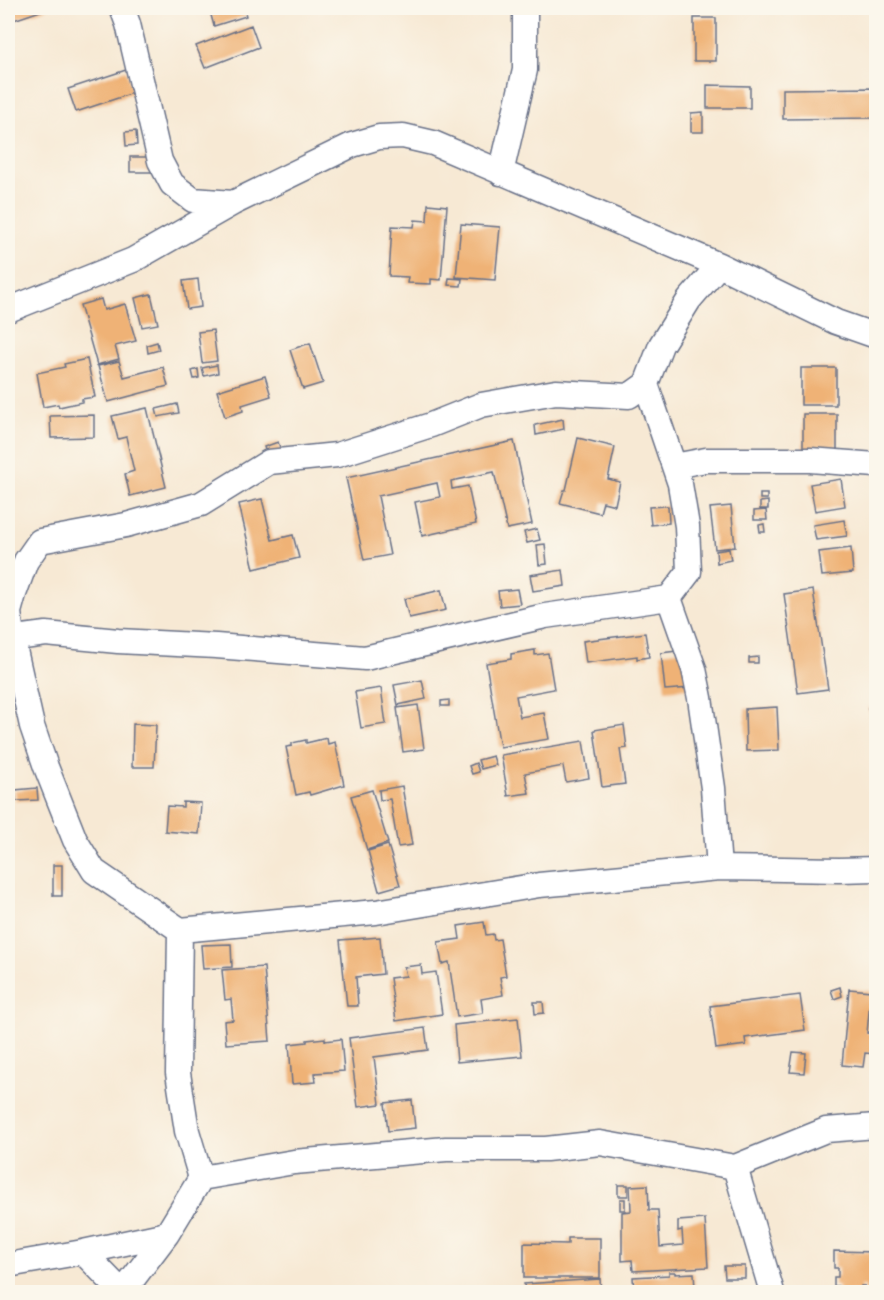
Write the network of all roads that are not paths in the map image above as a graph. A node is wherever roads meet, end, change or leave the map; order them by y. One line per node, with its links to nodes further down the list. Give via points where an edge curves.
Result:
1 (122, 8): 4 (street, via 160,161 172,184 193,200)
2 (525, 8): 3 (street, via 525,70)
3 (501, 173): 4 (street, via 433,143 403,136 380,137 352,145); 5 (street)
4 (233, 203): 6 (street, via 133,260)
5 (718, 265): 7 (street, via 836,322); 8 (street, via 661,345)
6 (8, 310)
7 (876, 336)
8 (646, 384): 10 (street); 11 (street, via 629,396 556,392 481,405 337,454 270,462 201,504 126,525 40,542)
9 (876, 465): 10 (street, via 810,460 706,460)
10 (674, 466): 12 (street, via 687,526 690,573)
11 (10, 586): 13 (street)
12 (669, 598): 13 (street, via 545,616 365,658 45,634); 14 (street, via 700,698)
13 (10, 638): 16 (street, via 32,726 75,840 94,871)
14 (719, 868): 15 (street); 16 (street, via 539,885 376,912)
15 (876, 869)
16 (180, 930): 19 (street, via 178,1073)
17 (876, 1126): 18 (street, via 826,1130)
18 (735, 1167): 19 (street, via 600,1143 546,1149 446,1149 306,1161); 24 (street)
19 (201, 1178): 20 (street)
20 (166, 1234): 21 (street); 23 (street)
21 (83, 1252): 22 (street); 23 (street)
22 (8, 1265)
23 (122, 1293)
24 (772, 1293)

